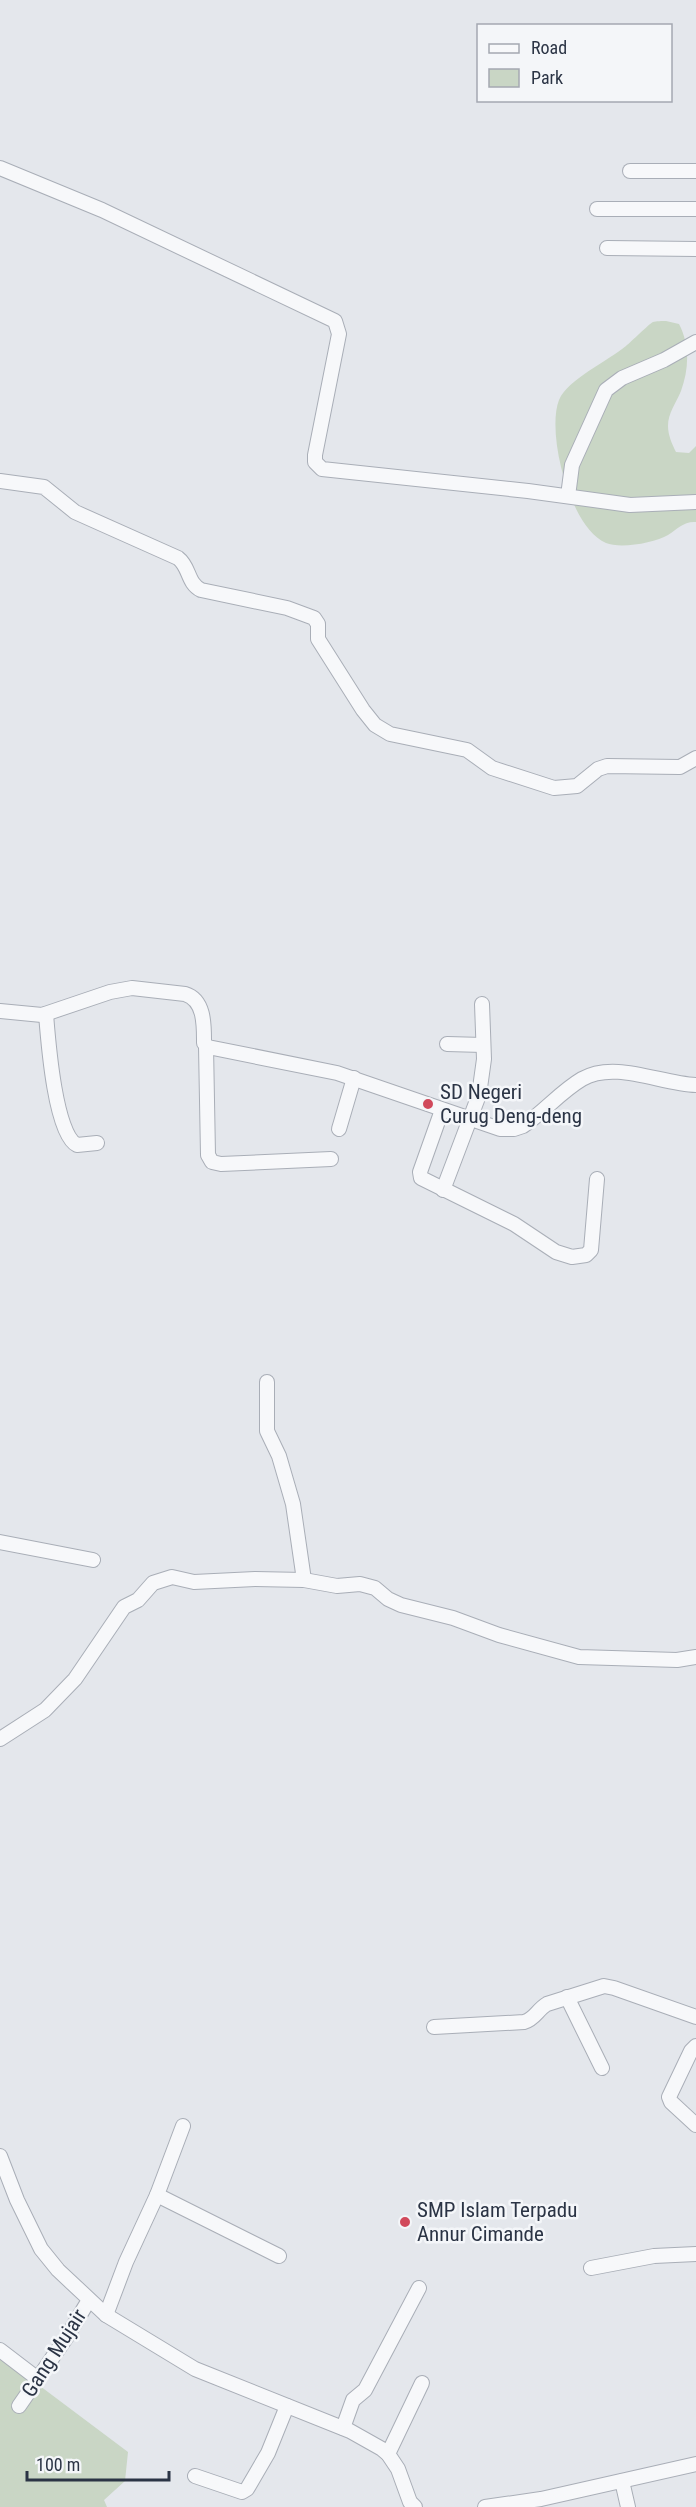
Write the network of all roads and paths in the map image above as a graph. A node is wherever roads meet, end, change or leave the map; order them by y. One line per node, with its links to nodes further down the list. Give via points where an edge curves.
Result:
1 (0, 168): 10 (street, via 102,210 335,321 339,334 314,459 322,469)
2 (630, 171): 3 (street)
3 (696, 171)
4 (597, 209): 5 (street)
5 (696, 209)
6 (607, 248): 7 (street)
7 (696, 249)
8 (696, 342): 10 (street, via 622,378 606,390 572,465)
9 (0, 481): 12 (street, via 44,487 75,512 178,558 192,584 201,590 287,608 314,618 318,639 363,710 375,725 390,734 467,750 492,768 559,788 577,786 607,766 680,767)
10 (568, 496): 11 (street, via 642,506)
11 (696, 502)
12 (696, 758)
13 (482, 1004): 17 (street)
14 (0, 1011): 15 (street)
15 (46, 1014): 18 (street, via 132,988 185,994 200,1007); 24 (street, via 53,1081 66,1136 77,1145)
16 (447, 1044): 17 (street)
17 (483, 1045): 22 (street, via 479,1095)
18 (206, 1046): 19 (street); 25 (street, via 208,1155 212,1162)
19 (354, 1078): 21 (street); 23 (street)
20 (696, 1085): 22 (street, via 632,1075 595,1074 576,1083 518,1128 500,1130)
21 (442, 1110): 22 (street); 27 (street, via 420,1173 421,1178)
22 (468, 1120): 27 (street)
23 (339, 1129)
24 (97, 1143)
25 (331, 1159)
26 (597, 1179): 27 (street, via 591,1250 572,1257)
27 (443, 1190)
28 (267, 1382): 31 (street, via 267,1431 293,1504)
29 (0, 1542): 30 (street)
30 (93, 1560)
31 (304, 1580): 32 (street, via 375,1588 401,1605 579,1657); 33 (street, via 194,1582 172,1576 153,1583 138,1600 123,1608 75,1679 49,1706)
32 (696, 1657)
33 (0, 1739)
34 (567, 1997): 35 (street, via 594,1988 614,1988); 36 (street, via 542,2007 534,2018 524,2022); 38 (street)
35 (696, 2017)
36 (434, 2027)
37 (696, 2046): 39 (street, via 669,2097)
38 (602, 2068)
39 (696, 2125)
40 (183, 2126): 42 (street)
41 (0, 2156): 47 (street, via 41,2248)
42 (157, 2195): 44 (street); 48 (street)
43 (696, 2254): 45 (street, via 654,2256)
44 (279, 2256)
45 (591, 2268)
46 (419, 2288): 54 (street, via 365,2390 353,2400)
47 (89, 2300): 48 (street); 50 (street, Gang Mujair)
48 (106, 2314): 53 (street, via 195,2369)
49 (0, 2350): 50 (street)
50 (38, 2379): 52 (street, Gang Mujair)
51 (422, 2382): 55 (street)
52 (19, 2406)
53 (287, 2406): 54 (street); 57 (street, via 268,2453 247,2489 242,2492)
54 (343, 2428): 55 (street)
55 (388, 2454): 60 (street)
56 (696, 2464): 58 (street)
57 (195, 2476)
58 (622, 2481): 59 (street); 62 (street)
59 (541, 2503): 61 (street)
60 (415, 2507)
61 (485, 2507)
62 (628, 2507)

